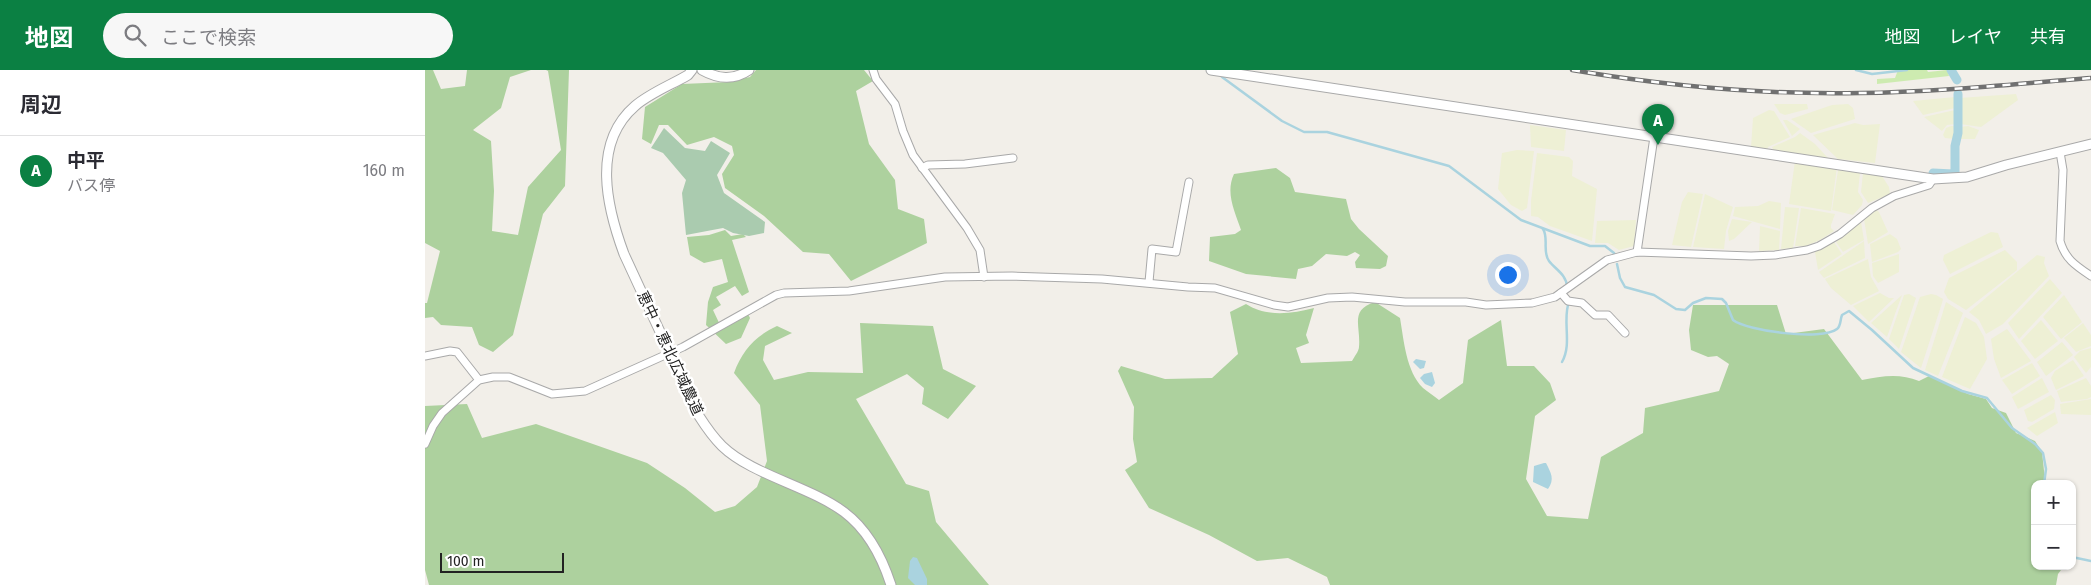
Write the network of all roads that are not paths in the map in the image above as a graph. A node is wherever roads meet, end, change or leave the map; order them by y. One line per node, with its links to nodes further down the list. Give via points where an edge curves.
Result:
1 (692, 70): 19 (street, 恵中・恵北広域農道, via 628,113 615,135 607,163 607,195 614,228)
2 (702, 70): 3 (street, via 719,78 737,77)
3 (749, 70)
4 (873, 70): 10 (street, via 895,104 913,155)
5 (1211, 70): 6 (street)
6 (1654, 137): 11 (street); 13 (street)
7 (2091, 144): 8 (street)
8 (2060, 152): 11 (street, via 1967,177); 14 (street, via 2063,170 2060,241 2063,252 2073,265)
9 (1013, 158): 10 (street)
10 (922, 168): 15 (street, via 980,250)
11 (1933, 179): 13 (street, via 1929,185 1895,196 1872,208 1839,234 1807,250 1751,256)
12 (1189, 182): 16 (street, via 1176,252 1152,249)
13 (1637, 252): 17 (street, via 1607,260)
14 (2091, 276)
15 (985, 277): 16 (street); 19 (street, via 945,277 849,291 784,293)
16 (1149, 282): 17 (street, via 1215,288 1287,307 1328,298 1352,297 1507,305 1547,300)
17 (1561, 293): 18 (street, via 1568,301 1582,303 1595,315 1608,315)
18 (1625, 333)
19 (671, 352): 21 (street, via 585,391 545,393 509,377); 23 (street, 恵中・恵北広域農道, via 699,416 723,447 753,466 845,512 877,549)
20 (425, 356): 21 (street, via 457,352)
21 (479, 380): 22 (street, via 442,413)
22 (425, 444)
23 (891, 585)

